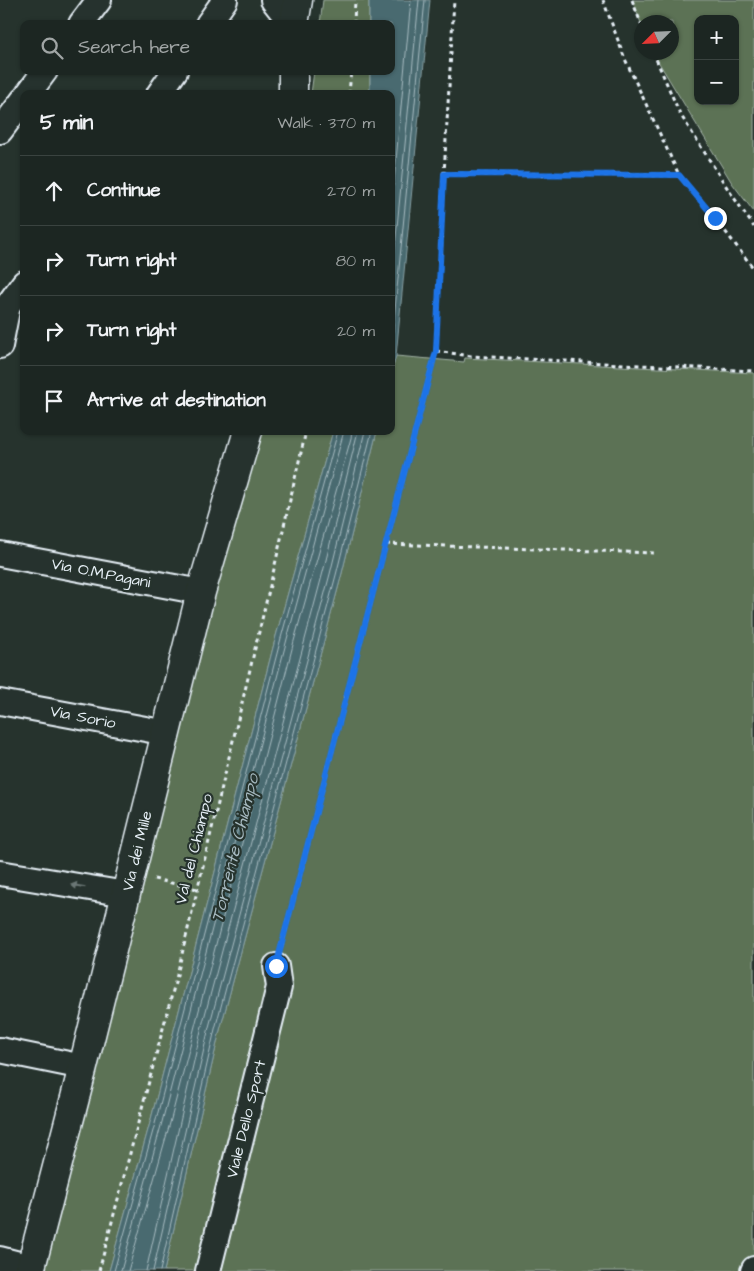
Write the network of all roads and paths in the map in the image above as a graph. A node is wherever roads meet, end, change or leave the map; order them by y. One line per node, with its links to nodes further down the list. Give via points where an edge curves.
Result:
1 (99, 0): 10 (street)
2 (225, 0): 11 (street)
3 (273, 0): 12 (street)
4 (298, 0): 13 (main road)
5 (355, 0): 14 (path)
6 (454, 0): 26 (path)
7 (603, 0): 27 (path, via 625,59)
8 (632, 0): 9 (path)
9 (638, 15)
10 (84, 20)
11 (211, 20)
12 (290, 20)
13 (294, 20)
14 (354, 20)
15 (656, 60): 28 (path, via 680,114)
16 (42, 75): 20 (street)
17 (172, 75): 21 (street)
18 (294, 75): 22 (main road)
19 (351, 75): 23 (path)
20 (31, 90)
21 (161, 90)
22 (294, 90)
23 (349, 90)
24 (20, 105): 25 (street)
25 (0, 131)
26 (444, 174): 27 (path); 32 (path)
27 (679, 175): 29 (path)
28 (754, 228)
29 (754, 269)
30 (20, 288): 31 (street, via 8,305)
31 (0, 346)
32 (436, 351): 33 (path, via 471,356); 36 (path)
33 (754, 372)
34 (247, 435): 39 (main road, Via dei Mille)
35 (305, 435): 44 (path, Val del Chiampo)
36 (386, 544): 37 (path); 46 (path)
37 (655, 553)
38 (0, 554): 39 (street, Via O.M.Pagani)
39 (201, 592): 41 (main road, Via dei Mille)
40 (0, 702): 41 (street, Via Sorio)
41 (167, 733): 45 (main road, Via dei Mille)
42 (0, 873): 45 (street, one-way to 42)
43 (156, 879): 44 (path)
44 (197, 889): 51 (path, Val del Chiampo)
45 (126, 894): 48 (main road, Via dei Mille)
46 (276, 966): 52 (street, Viale Dello Sport, via 279,987)
47 (0, 1050): 48 (street)
48 (83, 1067): 50 (main road, Via dei Mille)
49 (0, 1259): 50 (street)
50 (30, 1269)
51 (99, 1271)
52 (208, 1271)

